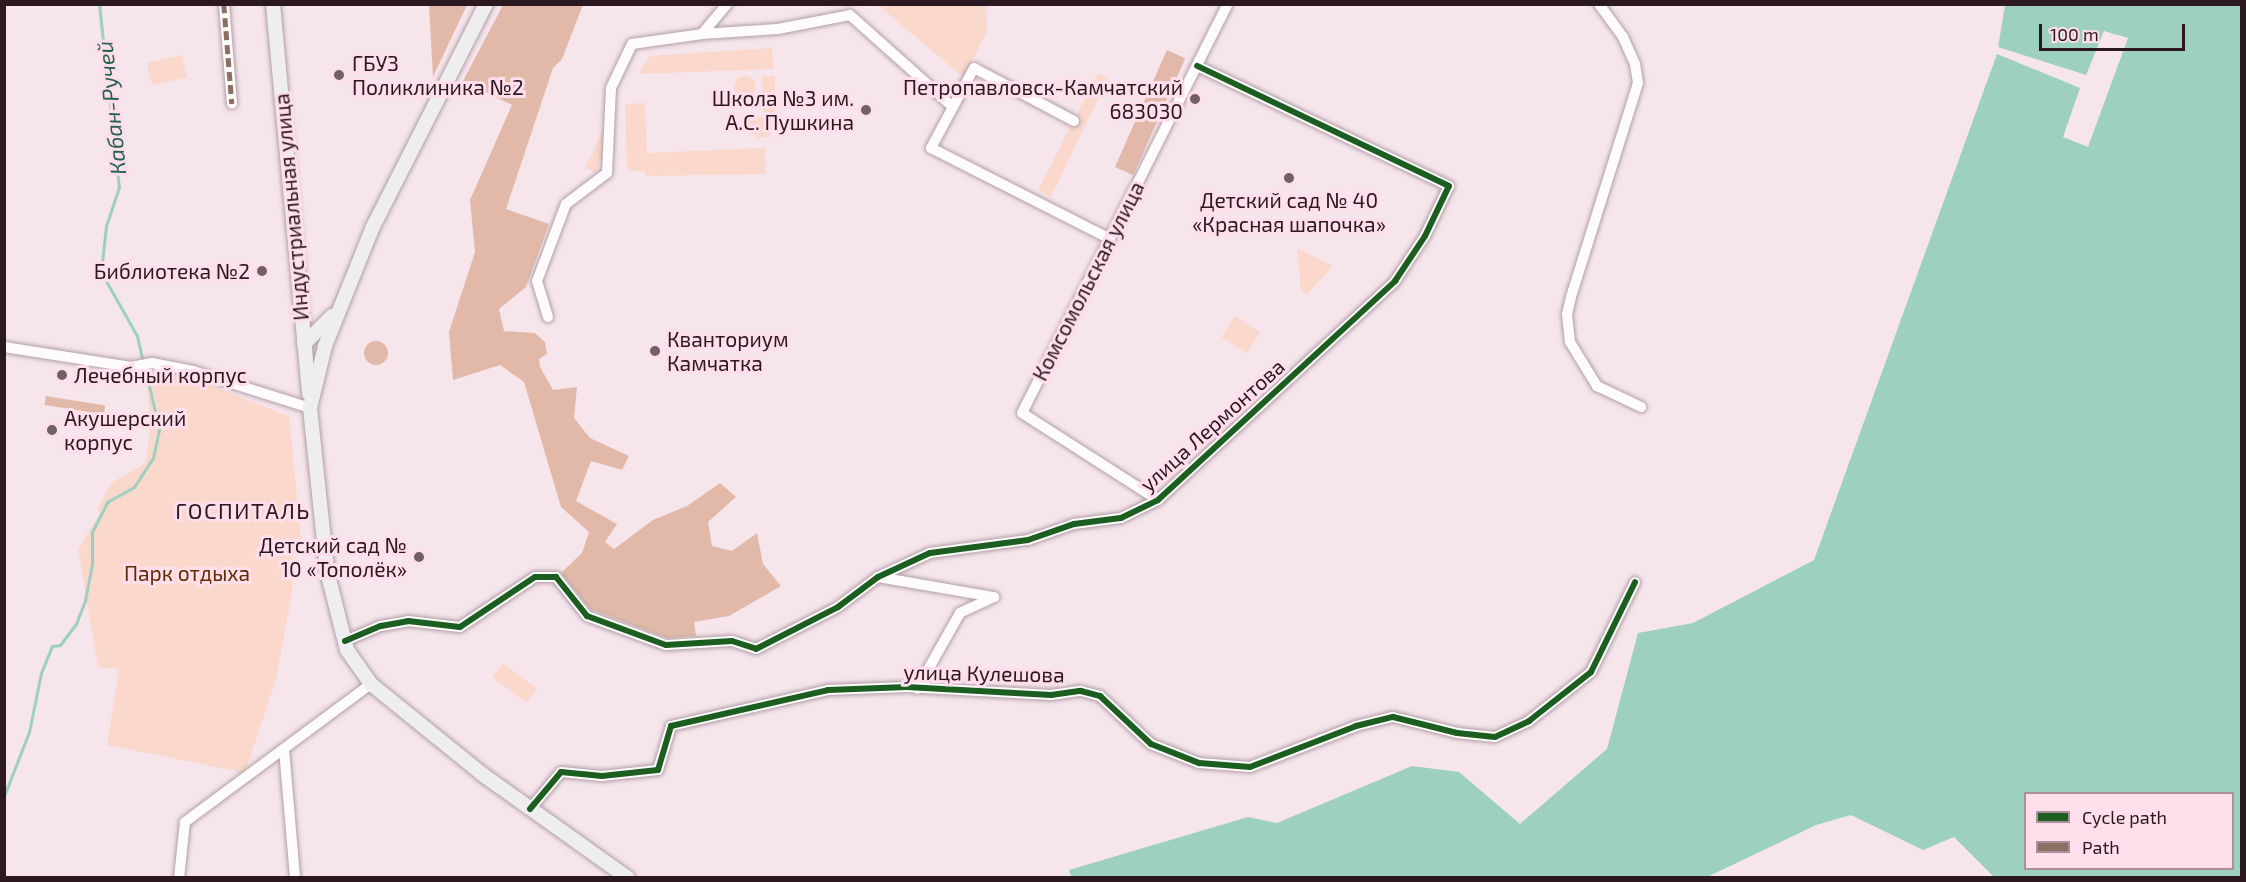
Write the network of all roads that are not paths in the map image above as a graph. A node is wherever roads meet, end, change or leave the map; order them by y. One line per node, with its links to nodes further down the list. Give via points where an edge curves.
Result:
1 (224, 4): 9 (street)
2 (273, 4): 14 (street, Индустриальная улица)
3 (486, 4): 13 (street, via 372,229)
4 (727, 4): 7 (street)
5 (1228, 4): 8 (street, Комсомольская улица)
6 (1599, 4): 20 (street, via 1623,37 1635,64 1638,83 1567,314 1570,342 1597,386)
7 (702, 34): 10 (street, via 778,29 850,15); 15 (street, via 632,44 612,88 607,173 566,204 537,281)
8 (1197, 66): 12 (street, Комсомольская улица); 22 (street, улица Лермонтова, via 1449,186 1425,236 1395,281)
9 (232, 105)
10 (953, 107): 11 (street, via 974,68); 12 (street, via 931,148)
11 (1074, 121)
12 (1110, 239): 22 (street, Комсомольская улица, via 1022,413)
13 (341, 306): 16 (street); 17 (street)
14 (301, 316): 16 (street, via 315,322); 19 (street, Индустриальная улица)
15 (548, 317)
16 (331, 319): 19 (street)
17 (325, 346): 19 (street); 21 (street)
18 (4, 347): 21 (street, via 193,371)
19 (305, 350): 21 (street, Индустриальная улица)
20 (1641, 407)
21 (310, 408): 25 (street, Индустриальная улица, via 327,571)
22 (1158, 500): 23 (street, улица Лермонтова, via 1121,518 1074,524 1028,540 930,552)
23 (878, 577): 25 (street, улица Лермонтова, via 838,607 756,649 732,642 666,645 588,616 556,577 534,577 460,627 408,621 381,626); 27 (street, via 994,597 960,613)
24 (1635, 582): 27 (street, улица Кулешова, via 1591,672 1529,721 1495,737 1457,733 1393,717 1356,726 1250,766 1209,764 1150,744 1100,696 1081,691 1051,695)
25 (345, 641): 26 (street, Индустриальная улица)
26 (370, 684): 28 (street); 29 (street, Индустриальная улица, via 421,728)
27 (917, 689): 29 (street, улица Кулешова, via 828,690 671,726 658,770 602,776 561,772)
28 (284, 748): 30 (street, via 185,822); 31 (street)
29 (530, 810): 32 (street, Индустриальная улица)
30 (179, 878)
31 (295, 878)
32 (628, 878)

